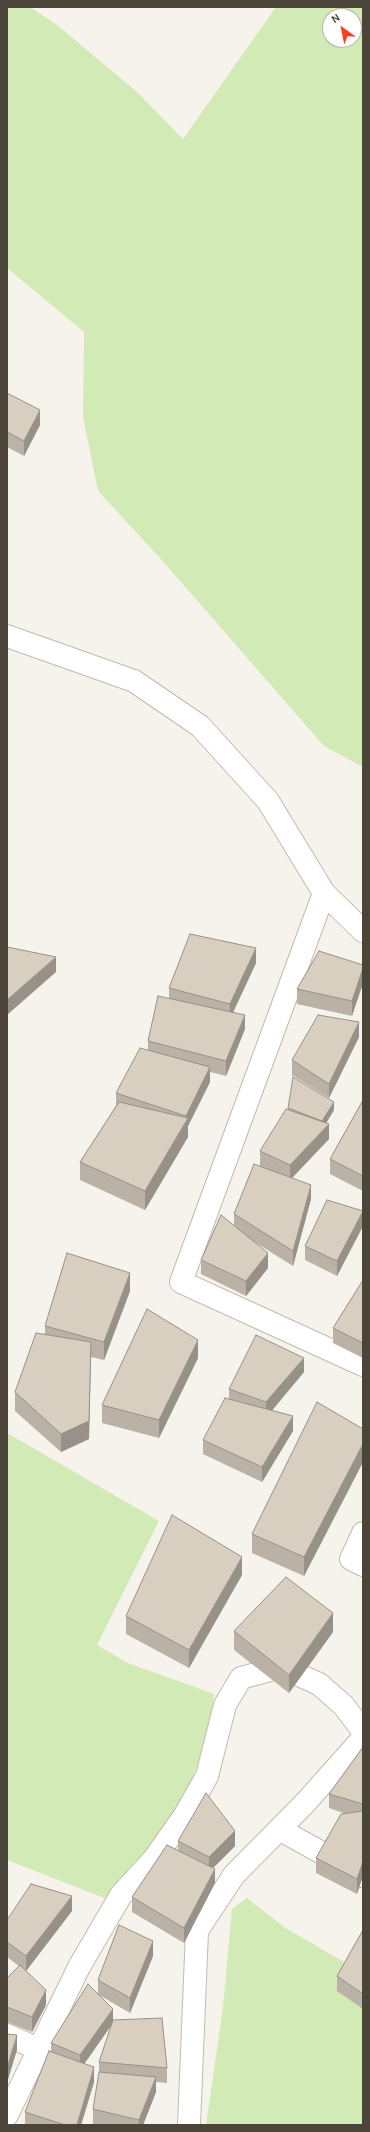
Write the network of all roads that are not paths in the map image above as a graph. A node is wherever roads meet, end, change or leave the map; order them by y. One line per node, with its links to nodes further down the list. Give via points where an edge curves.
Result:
1 (7, 636): 2 (street, via 134,681 200,726 268,800)
2 (324, 893): 3 (street); 4 (street, via 181,1282)
3 (363, 931)
4 (363, 1365)
5 (363, 1533): 6 (street, via 351,1560)
6 (363, 1565)
7 (363, 1731): 12 (street, via 344,1705 319,1684 282,1667 241,1678 225,1705 207,1776 185,1815 154,1859 122,1895 79,1968)
8 (363, 1738): 9 (street)
9 (279, 1829): 10 (street); 14 (street, via 234,1875 197,1932)
10 (363, 1876)
11 (7, 2035): 12 (street)
12 (38, 2049): 13 (street)
13 (7, 2114)
14 (189, 2125)

